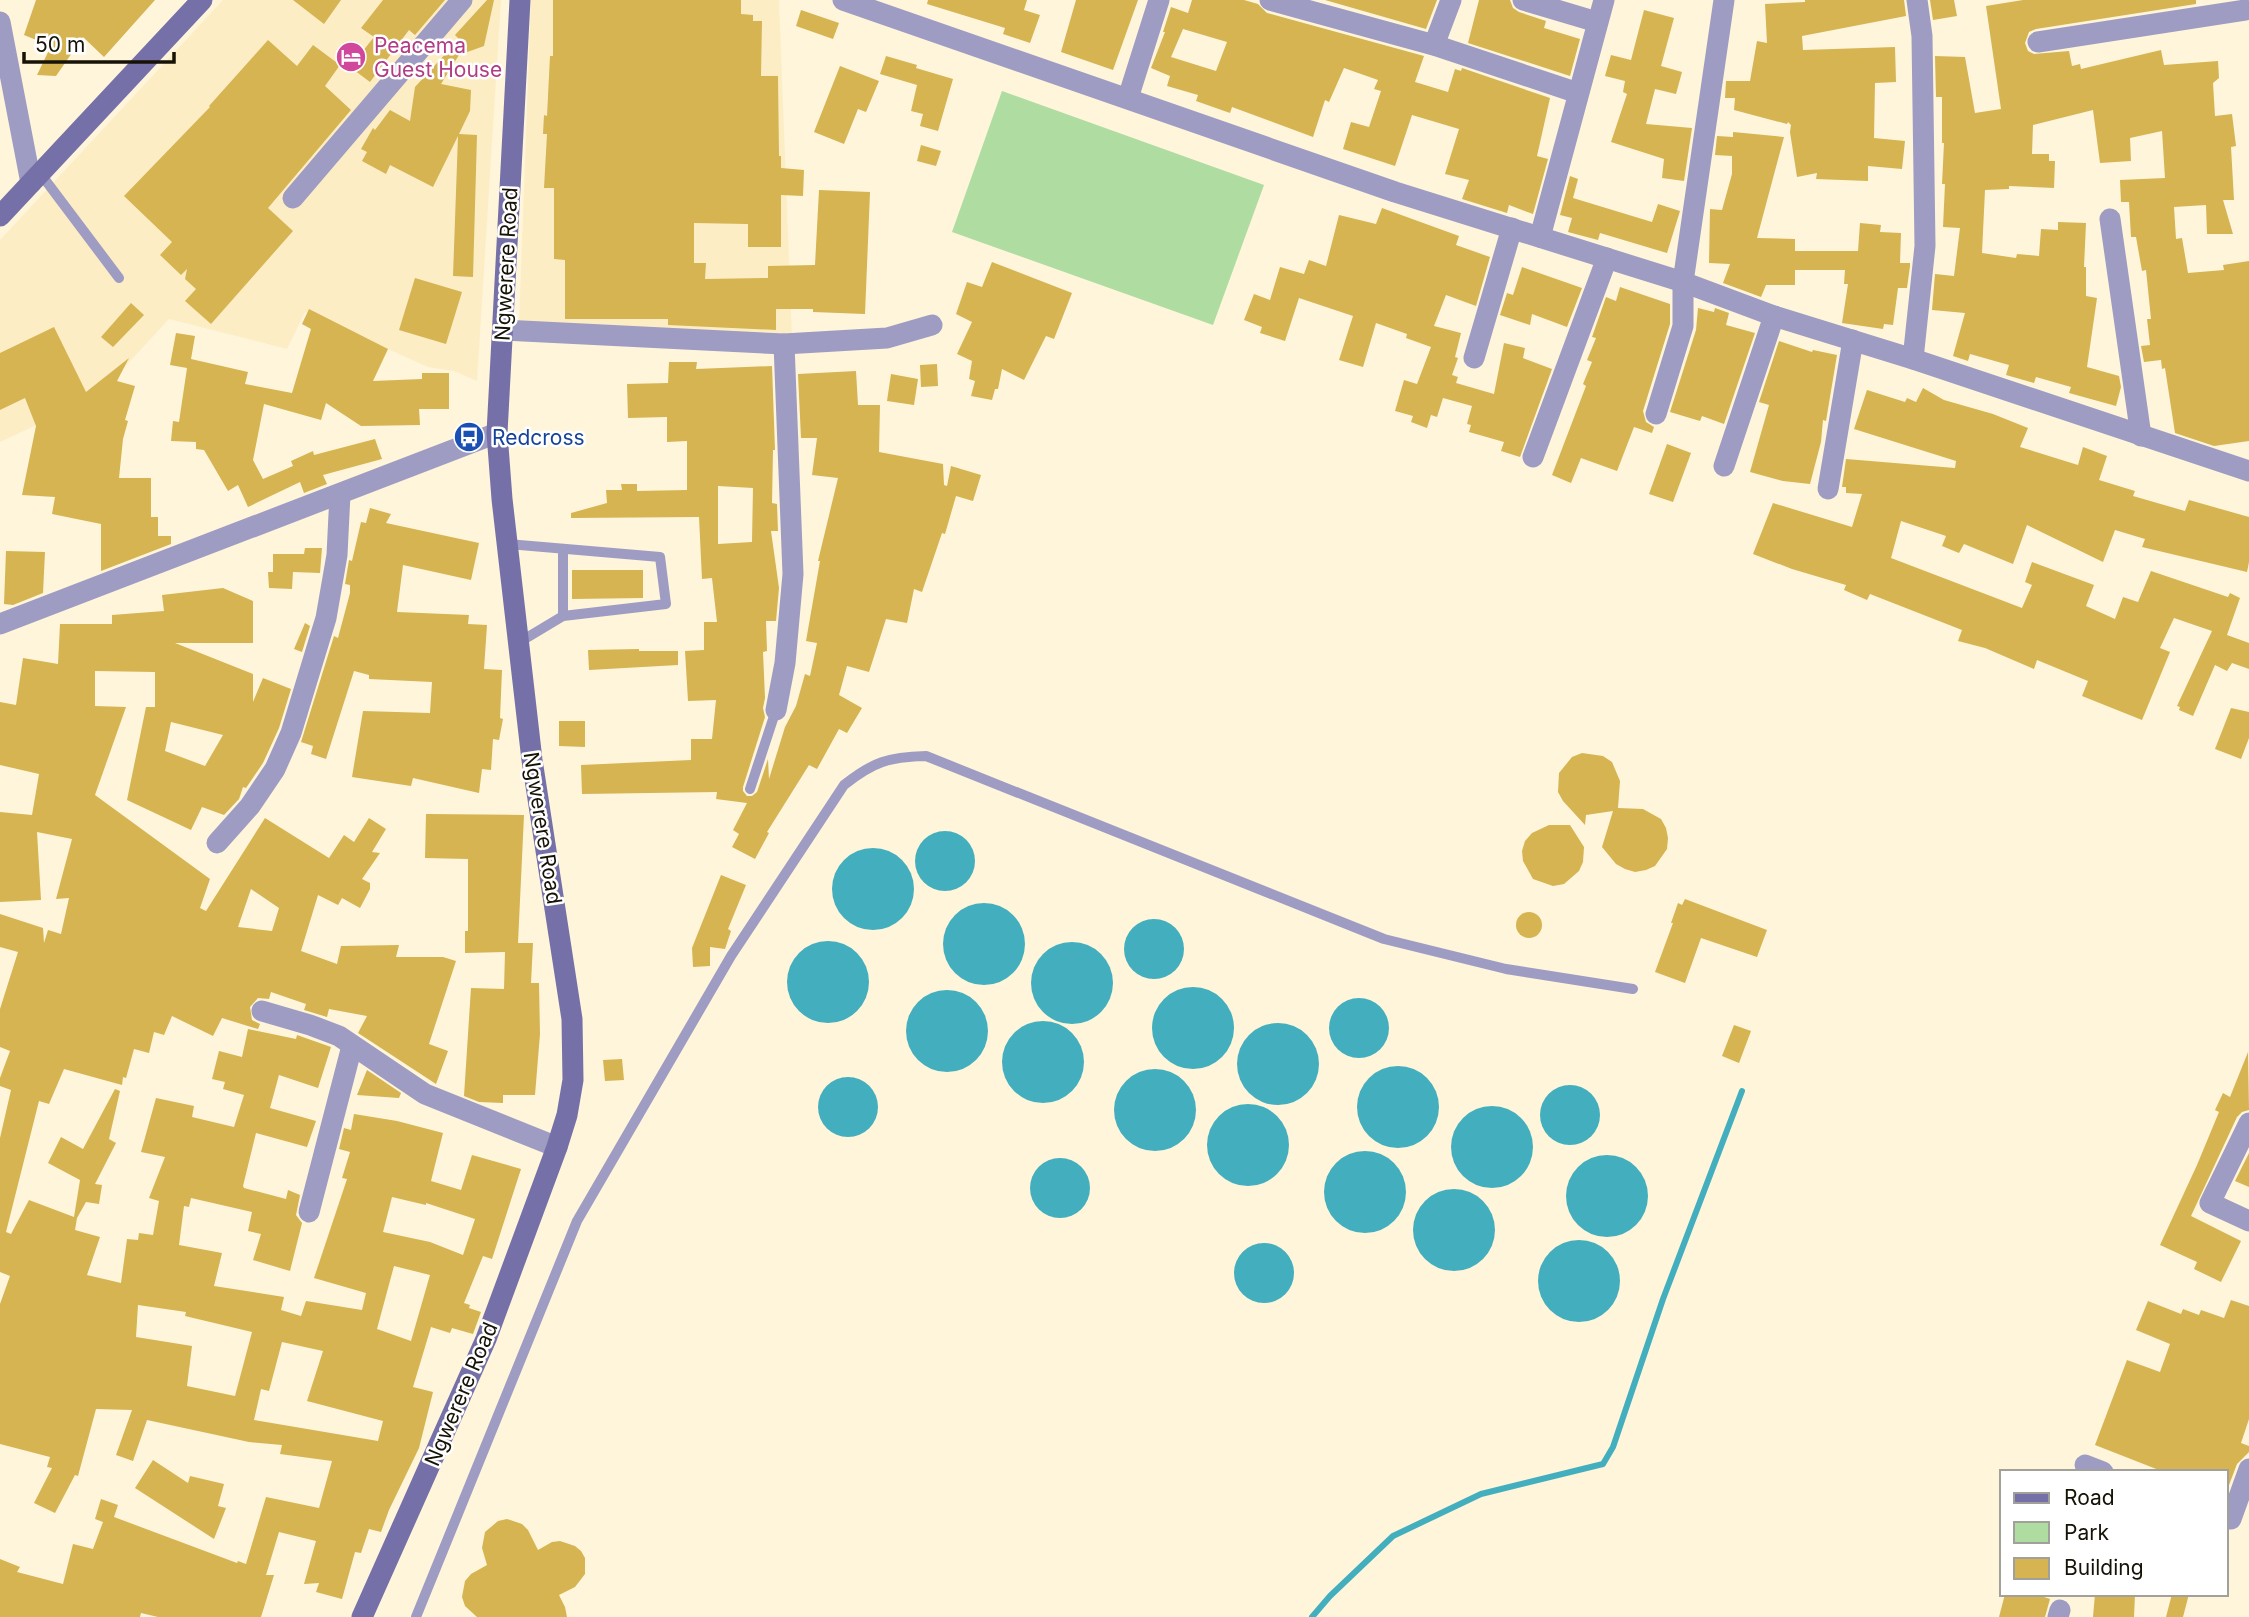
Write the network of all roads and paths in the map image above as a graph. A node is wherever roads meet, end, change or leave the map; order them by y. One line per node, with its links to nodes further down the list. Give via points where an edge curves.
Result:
1 (202, 0): 19 (street)
2 (462, 0): 20 (street)
3 (520, 0): 30 (street, Ngwerere Road)
4 (846, 0): 18 (street)
5 (1159, 0): 18 (street)
6 (1270, 0): 16 (street)
7 (1451, 0): 16 (street)
8 (1523, 0): 14 (street)
9 (1604, 0): 14 (street)
10 (1724, 0): 27 (street)
11 (1917, 0): 34 (street, via 1922,36 1925,246)
12 (2245, 12): 15 (street)
13 (0, 22): 19 (street)
14 (1597, 22): 17 (street)
15 (2038, 41)
16 (1434, 45): 17 (street)
17 (1578, 93): 24 (street)
18 (1128, 98): 23 (street)
19 (35, 178): 21 (street); 26 (lane)
20 (293, 198)
21 (0, 216)
22 (2110, 219): 37 (street)
23 (1511, 228): 24 (street); 33 (street)
24 (1540, 237): 25 (street)
25 (1607, 258): 27 (street); 38 (street)
26 (119, 278)
27 (1683, 282): 28 (street); 35 (street, via 1683,326)
28 (1774, 316): 31 (street); 39 (street)
29 (932, 325): 32 (street, via 887,338)
30 (503, 330): 32 (street); 36 (street, Ngwerere Road)
31 (1853, 340): 34 (street); 41 (street)
32 (784, 344): 48 (street, via 793,574)
33 (1474, 358)
34 (1913, 359): 37 (street)
35 (1656, 414)
36 (497, 433): 42 (street); 43 (street, Ngwerere Road)
37 (2141, 436): 40 (street)
38 (1532, 457)
39 (1724, 466)
40 (2249, 471)
41 (1828, 489)
42 (340, 494): 46 (street); 50 (street, via 337,555 326,618 291,733 250,806)
43 (507, 544): 44 (lane); 47 (street, Ngwerere Road)
44 (563, 549): 45 (lane); 45 (lane, via 660,557 666,604)
45 (563, 617): 47 (lane)
46 (0, 624)
47 (518, 643): 55 (street, Ngwerere Road, via 572,1019 573,1080)
48 (776, 710): 49 (lane)
49 (750, 789)
50 (217, 843)
51 (1633, 989): 61 (lane, via 1506,969 1384,939 926,756 897,757 866,768 844,785 731,957 577,1221)
52 (262, 1011): 53 (street, via 339,1036)
53 (352, 1046): 55 (street, via 425,1094); 56 (street)
54 (2249, 1124): 57 (street, via 2210,1203)
55 (557, 1147): 60 (street, Ngwerere Road, via 486,1339)
56 (310, 1212)
57 (2249, 1221)
58 (2249, 1469): 59 (street)
59 (2235, 1521)
60 (362, 1617)
61 (416, 1617)

